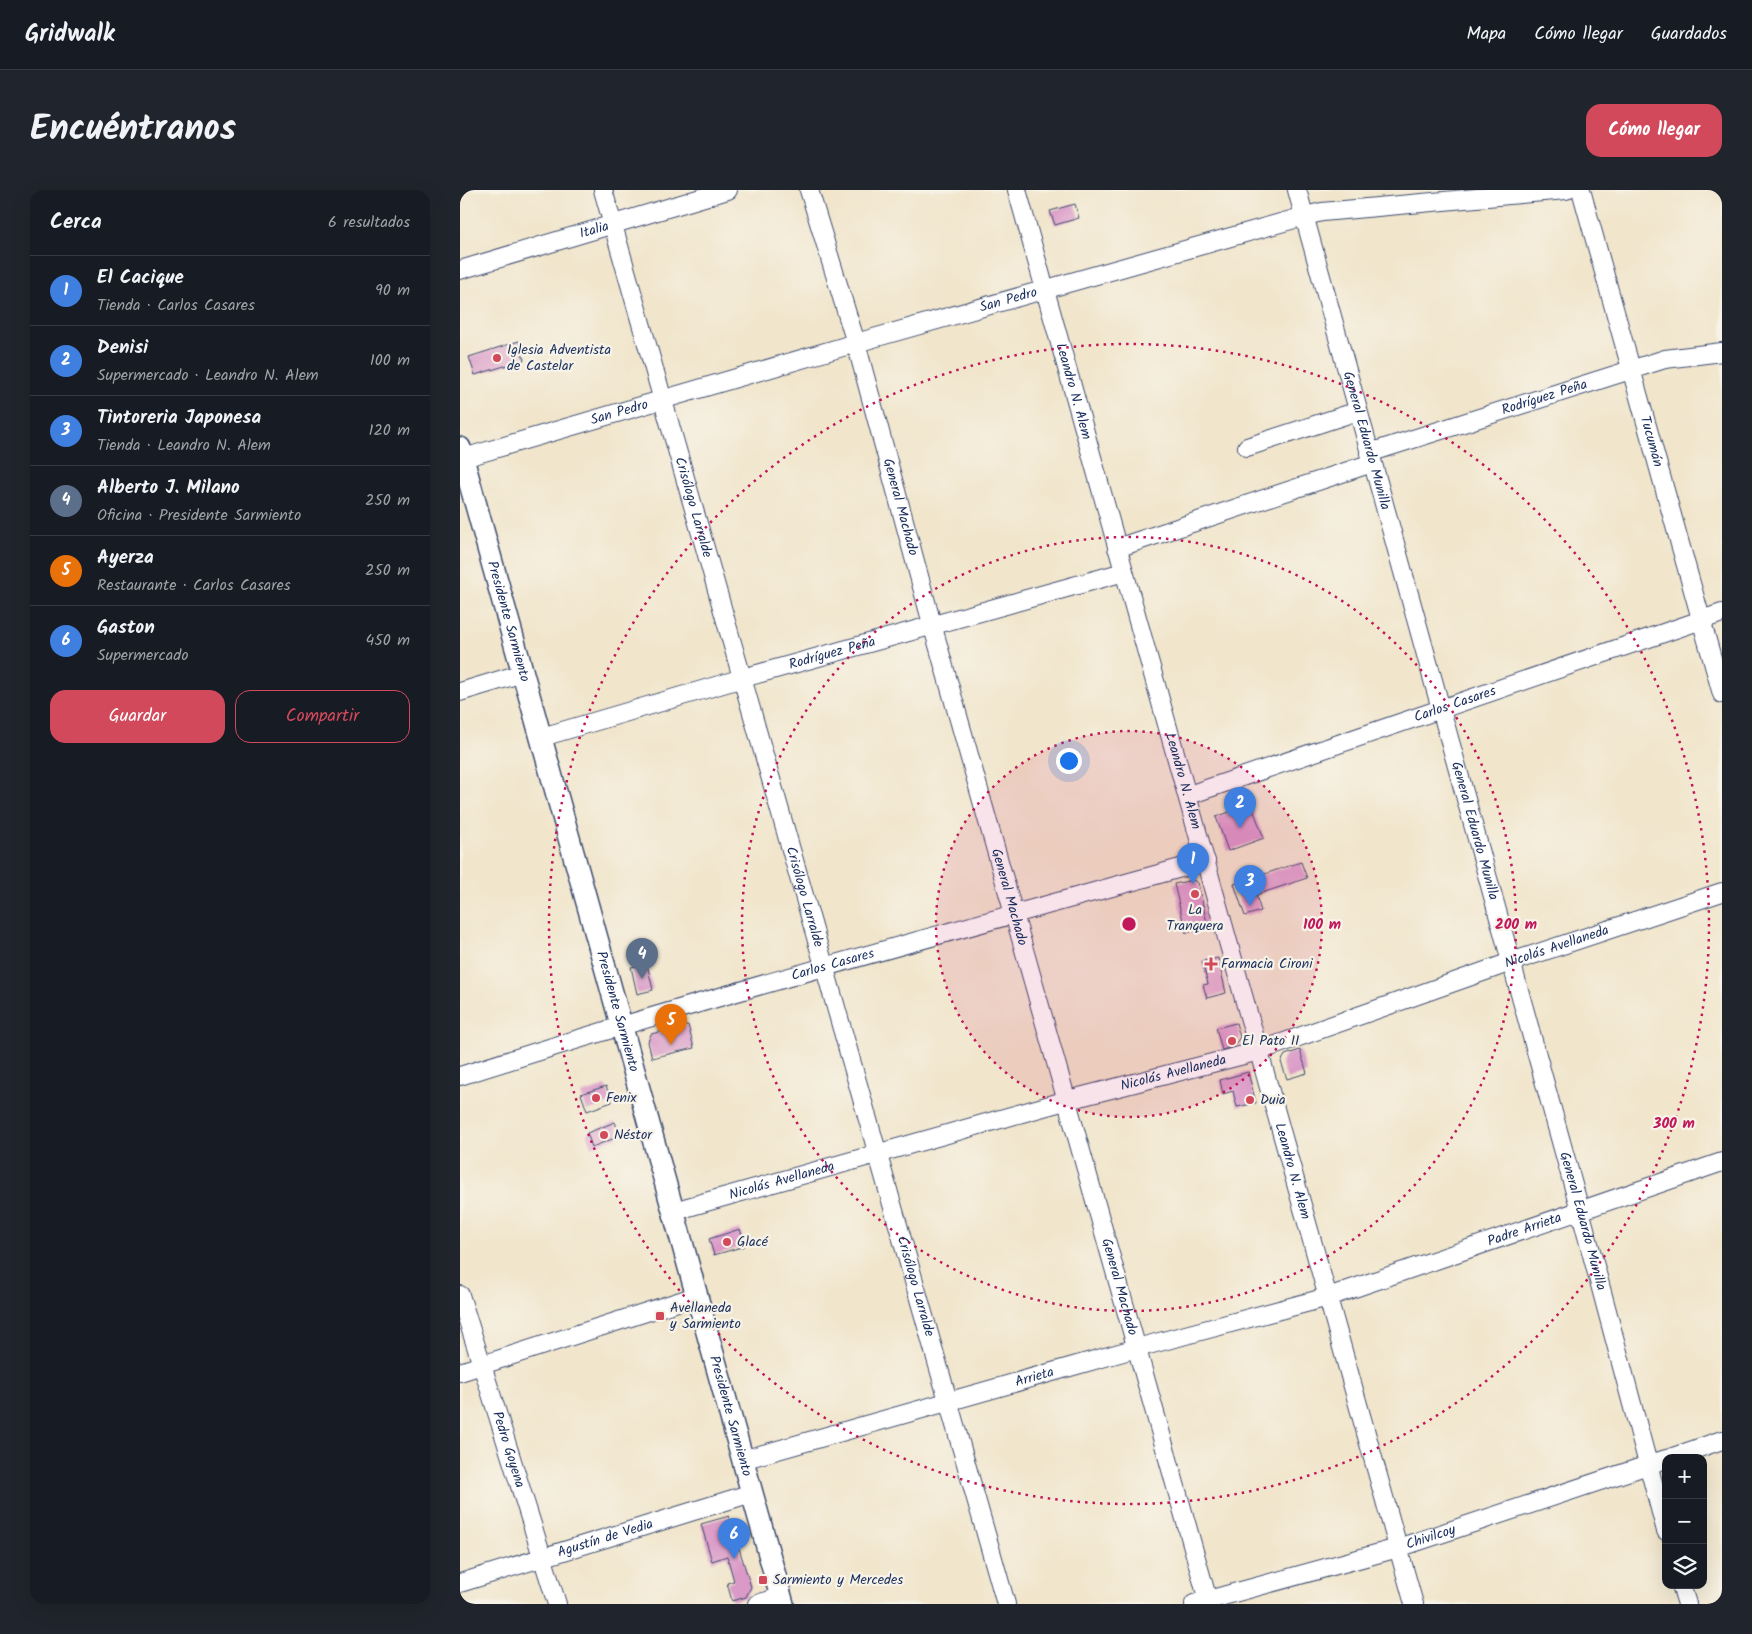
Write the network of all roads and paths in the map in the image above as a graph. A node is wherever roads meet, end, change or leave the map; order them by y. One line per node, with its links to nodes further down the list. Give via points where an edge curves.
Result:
1 (603, 190): 9 (street, Crisólogo Larralde)
2 (728, 190): 9 (street, Italia)
3 (809, 190): 12 (street, General Machado)
4 (1018, 190): 11 (street, Leandro N. Alem)
5 (1297, 190): 8 (street, General Eduardo Munilla)
6 (1566, 190): 8 (street, San Pedro)
7 (1581, 190): 14 (street, Tucumán)
8 (1305, 216): 11 (street, San Pedro); 16 (street, General Eduardo Munilla)
9 (613, 224): 10 (street, Italia); 15 (street, Crisólogo Larralde)
10 (460, 270)
11 (1046, 290): 12 (street, San Pedro); 20 (street, Leandro N. Alem)
12 (856, 344): 15 (street, San Pedro); 24 (street, General Machado)
13 (1722, 352): 14 (street, Rodríguez Peña, via 1678,357)
14 (1632, 370): 19 (street, Rodríguez Peña); 23 (street, Tucumán)
15 (662, 400): 18 (street, San Pedro); 26 (street, Crisólogo Larralde)
16 (1358, 411): 17 (street); 19 (street, General Eduardo Munilla)
17 (1247, 447)
18 (461, 455): 25 (main road, Presidente Sarmiento)
19 (1371, 458): 20 (street, Rodríguez Peña); 29 (street, General Eduardo Munilla)
20 (1117, 548): 21 (street, Leandro N. Alem)
21 (1124, 572): 24 (street, Rodríguez Peña); 31 (street, Leandro N. Alem)
22 (1722, 613): 23 (street, Carlos Casares)
23 (1702, 620): 28 (street, Tucumán); 29 (street, Carlos Casares)
24 (932, 624): 26 (street, Rodríguez Peña); 34 (street, General Machado)
25 (524, 672): 27 (street); 30 (main road, Presidente Sarmiento)
26 (743, 678): 30 (street, Rodríguez Peña); 36 (street, Crisólogo Larralde)
27 (460, 692)
28 (1722, 694)
29 (1441, 710): 31 (street, Carlos Casares); 35 (street, General Eduardo Munilla)
30 (542, 737): 37 (main road, Presidente Sarmiento)
31 (1188, 795): 32 (street, Leandro N. Alem)
32 (1206, 861): 34 (street, Carlos Casares); 38 (street, Leandro N. Alem)
33 (1722, 892): 35 (street, Nicolás Avellaneda)
34 (1015, 914): 36 (street, Carlos Casares); 40 (street, General Machado)
35 (1511, 962): 38 (street, Nicolás Avellaneda); 43 (street, General Eduardo Munilla)
36 (823, 966): 37 (street, Carlos Casares); 41 (street, Crisólogo Larralde)
37 (622, 1024): 39 (street, Carlos Casares); 44 (main road, Presidente Sarmiento)
38 (1259, 1051): 40 (street, Nicolás Avellaneda); 47 (street, Leandro N. Alem)
39 (460, 1076)
40 (1068, 1100): 41 (street, Nicolás Avellaneda); 48 (street, General Machado)
41 (876, 1153): 44 (street, Nicolás Avellaneda); 51 (street, Crisólogo Larralde)
42 (1722, 1162): 43 (street, Padre Arrieta)
43 (1580, 1210): 47 (street, Padre Arrieta); 56 (street, General Eduardo Munilla)
44 (674, 1211): 46 (main road, Presidente Sarmiento)
45 (460, 1295): 49 (street, Pedro Goyena)
46 (696, 1296): 49 (street); 54 (main road, Presidente Sarmiento)
47 (1328, 1297): 48 (street, Arrieta); 59 (street, Leandro N. Alem)
48 (1137, 1348): 51 (street, Arrieta); 64 (street, General Machado)
49 (483, 1365): 50 (street); 60 (street, Pedro Goyena)
50 (460, 1372)
51 (949, 1401): 54 (street, Arrieta); 67 (street, Crisólogo Larralde)
52 (1722, 1440): 53 (street)
53 (1682, 1454)
54 (742, 1460): 57 (main road, Presidente Sarmiento)
55 (1662, 1460): 56 (street, Chivilcoy)
56 (1647, 1466): 58 (street, General Eduardo Munilla); 59 (street, Chivilcoy)
57 (752, 1493): 60 (street, Agustín de Vedia); 63 (main road, Presidente Sarmiento)
58 (1662, 1517)
59 (1398, 1548): 64 (street, Chivilcoy); 68 (street, Leandro N. Alem)
60 (544, 1556): 61 (street, Agustín de Vedia); 65 (street, Pedro Goyena)
61 (460, 1583)
62 (1682, 1589): 69 (street)
63 (782, 1600): 66 (street)
64 (1204, 1603)
65 (558, 1604)
66 (757, 1604)
67 (1006, 1604)
68 (1414, 1604)
69 (1687, 1604)

